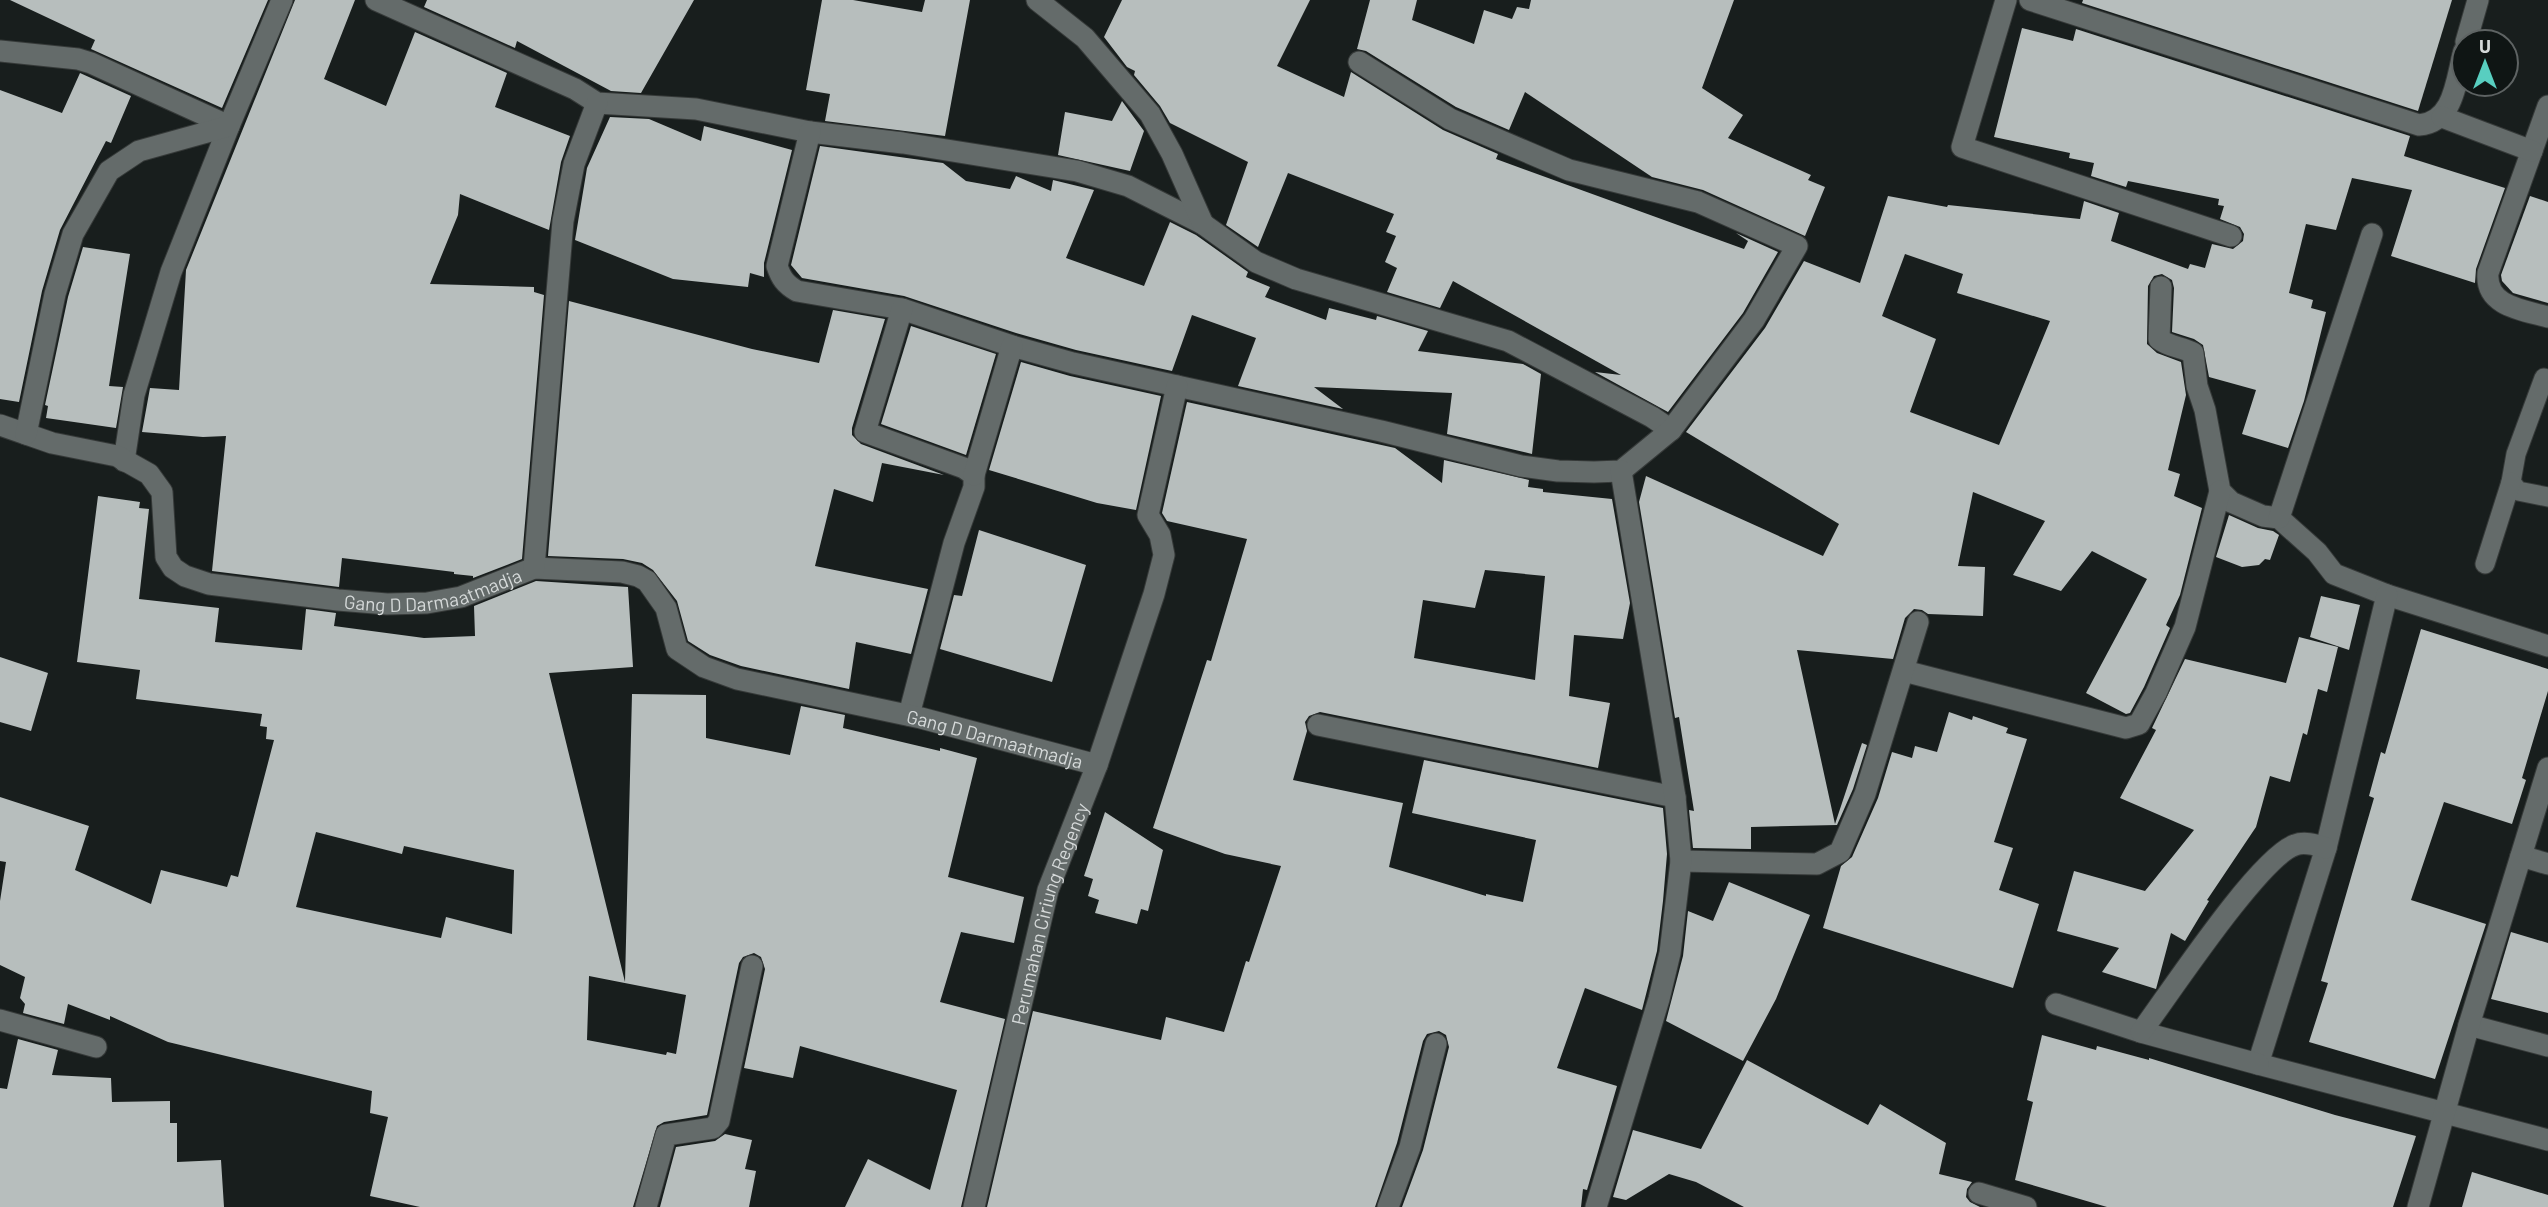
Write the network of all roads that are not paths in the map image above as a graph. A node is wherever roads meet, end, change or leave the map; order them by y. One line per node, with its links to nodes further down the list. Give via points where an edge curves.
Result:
1 (282, 0): 14 (street)
2 (376, 0): 11 (street)
3 (1037, 0): 17 (street, via 1085,38 1150,114)
4 (2006, 0): 19 (street, via 1962,147)
5 (2030, 0): 13 (street, via 2419,125)
6 (2478, 0): 7 (street)
7 (2470, 28)
8 (0, 51): 14 (street, via 91,63)
9 (1359, 62): 27 (street, via 1450,119 1569,170 1698,202 1797,246 1754,320)
10 (2450, 98): 13 (street)
11 (597, 103): 15 (street, via 696,109); 37 (street, via 574,164 563,220)
12 (2548, 106): 16 (street)
13 (2442, 117): 16 (street)
14 (229, 126): 28 (street, via 139,150 109,171 73,234 55,294); 29 (street, via 172,272 134,395)
15 (810, 132): 17 (street, via 1077,171 1128,186); 21 (street, via 778,266 781,277 797,290)
16 (2532, 151): 22 (street, via 2487,286 2493,296 2513,307)
17 (1203, 224): 27 (street, via 1256,262 1296,279 1508,341)
18 (2372, 234): 35 (street)
19 (2231, 236)
20 (2161, 287): 33 (street, via 2159,339 2193,353)
21 (902, 309): 23 (street); 31 (street, via 865,432)
22 (2548, 317)
23 (1012, 346): 25 (street); 31 (street)
24 (2544, 377): 32 (lane, via 2515,454)
25 (1177, 386): 30 (street, via 1521,466); 44 (street, Perumahan Ciriung Regency, via 1148,515 1160,535 1164,555)
26 (0, 425): 28 (street, Gang D Darmaatmadja)
27 (1671, 430): 30 (street)
28 (26, 435): 29 (street, Gang D Darmaatmadja)
29 (124, 461): 37 (street, Gang D Darmaatmadja, via 149,474 162,492 166,557 173,568 209,584 338,600 427,603 461,597)
30 (1621, 471): 46 (street)
31 (974, 475): 42 (street)
32 (2511, 482): 34 (lane, via 2518,491); 36 (lane)
33 (2220, 491): 35 (street, via 2231,502); 41 (street, via 2185,627 2139,724 2116,725)
34 (2548, 497)
35 (2279, 518): 38 (street, via 2317,552 2334,575)
36 (2485, 564)
37 (534, 568): 42 (street, Gang D Darmaatmadja, via 638,576 666,608 677,649 704,667 737,679)
38 (2387, 595): 40 (street); 47 (street)
39 (1918, 622): 41 (street)
40 (2548, 646)
41 (1904, 671): 49 (street, via 1865,794 1840,852 1817,864)
42 (909, 715): 44 (street, Gang D Darmaatmadja)
43 (1318, 725): 46 (street)
44 (1097, 765): 64 (street, Perumahan Ciriung Regency, via 1048,890)
45 (2548, 768): 48 (street)
46 (1675, 797): 49 (street)
47 (2326, 848): 55 (street, via 2304,843 2277,856 2248,887); 59 (street)
48 (2521, 856): 50 (street); 54 (street)
49 (1681, 861): 66 (street, via 1670,953 1659,999)
50 (2548, 864)
51 (752, 966): 63 (street, via 719,1121 713,1128 666,1135)
52 (2056, 1004): 55 (street)
53 (0, 1020): 58 (street)
54 (2469, 1025): 57 (street); 60 (street)
55 (2141, 1032): 59 (street)
56 (1436, 1044): 65 (street, via 1410,1147)
57 (2548, 1046)
58 (96, 1047)
59 (2258, 1065): 60 (street)
60 (2445, 1113): 61 (street); 68 (street)
61 (2548, 1140)
62 (1979, 1193): 67 (street)
63 (646, 1207)
64 (974, 1207)
65 (1388, 1207)
66 (1596, 1207)
67 (2026, 1207)
68 (2418, 1207)

